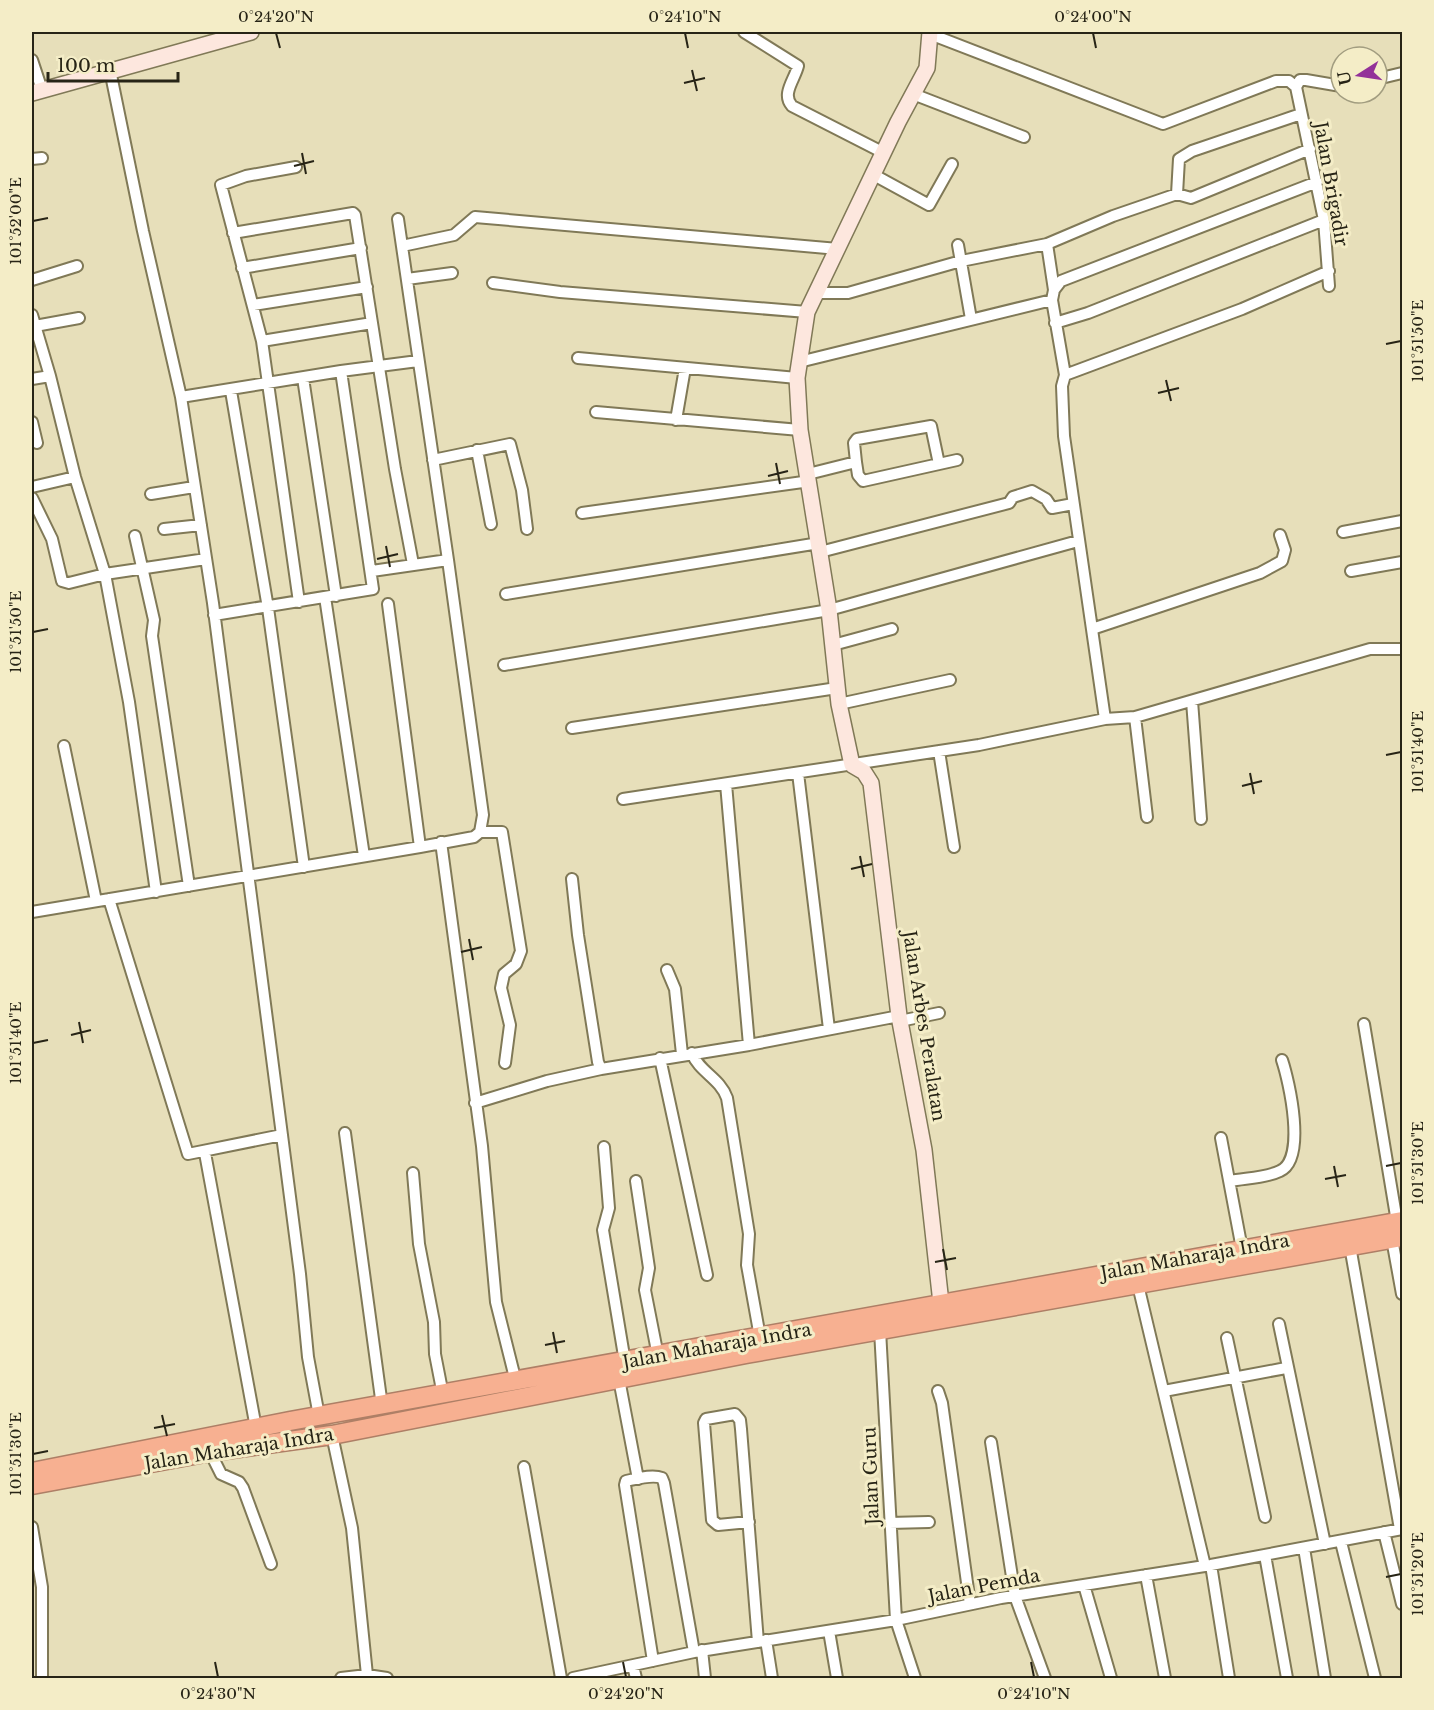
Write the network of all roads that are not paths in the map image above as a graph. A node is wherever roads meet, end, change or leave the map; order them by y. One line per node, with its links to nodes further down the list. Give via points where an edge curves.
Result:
1 (251, 32): 4 (street)
2 (744, 32): 14 (street, via 798,66 787,93 792,106)
3 (930, 33): 8 (street, via 1163,124 1276,81 1289,81); 10 (street, via 927,68)
4 (219, 36): 6 (street)
5 (32, 60): 9 (street)
6 (110, 70): 9 (street); 61 (street)
7 (1329, 84): 8 (street, via 1300,80)
8 (1296, 87): 11 (street, Jalan Brigadir)
9 (37, 91)
10 (913, 94): 12 (street); 14 (street)
11 (1302, 114): 13 (street, Jalan Brigadir); 19 (street, via 1179,159)
12 (1024, 137)
13 (1310, 149): 18 (street, Jalan Brigadir); 19 (street, via 1191,198)
14 (884, 153): 17 (street)
15 (952, 164): 17 (street, via 929,205)
16 (296, 167): 22 (street, via 221,185)
17 (874, 175): 27 (street)
18 (1317, 182): 21 (street, Jalan Brigadir); 39 (street, via 1061,281)
19 (1177, 194): 23 (street)
20 (398, 219): 25 (street)
21 (1324, 220): 31 (street, Jalan Brigadir); 46 (street)
22 (233, 233): 26 (street, via 352,213 357,219); 30 (street)
23 (1047, 244): 28 (street); 39 (street)
24 (958, 245): 28 (street)
25 (402, 246): 27 (street, via 454,235 475,217); 33 (street)
26 (361, 248): 30 (street); 37 (street)
27 (838, 249): 38 (street)
28 (961, 261): 38 (street, via 835,295); 44 (street)
29 (77, 266): 34 (street)
30 (242, 268): 40 (street)
31 (1329, 271): 36 (street, Jalan Brigadir); 55 (street, via 1242,309)
32 (452, 273): 33 (street)
33 (408, 279): 50 (street)
34 (32, 280)
35 (492, 283): 41 (street)
36 (1329, 286)
37 (367, 287): 40 (street); 45 (street)
38 (816, 292): 41 (street)
39 (1053, 295): 44 (street); 46 (street)
40 (253, 305): 48 (street)
41 (807, 312): 53 (street)
42 (32, 315): 47 (street)
43 (79, 318): 47 (street)
44 (971, 319): 53 (street)
45 (372, 323): 48 (street); 51 (street)
46 (1055, 323): 55 (street)
47 (36, 326): 56 (street)
48 (262, 341): 59 (street)
49 (578, 358): 52 (street)
50 (418, 361): 51 (street); 68 (street)
51 (381, 367): 54 (street); 93 (street)
52 (685, 368): 53 (street); 63 (street)
53 (798, 370): 65 (street)
54 (341, 371): 57 (street); 95 (street)
55 (1065, 375): 78 (street, via 1064,436)
56 (50, 376): 58 (street); 72 (street)
57 (303, 378): 59 (street); 99 (street)
58 (32, 379)
59 (268, 383): 60 (street); 100 (street)
60 (231, 391): 61 (street); 102 (street)
61 (181, 398): 75 (street)
62 (596, 412): 63 (street)
63 (676, 420): 65 (street)
64 (32, 422): 66 (street)
65 (800, 430): 73 (street)
66 (37, 443)
67 (477, 450): 68 (street); 81 (street); 84 (street, via 507,443 512,446)
68 (433, 460): 91 (street)
69 (957, 460): 71 (street)
70 (856, 462): 71 (street, via 863,481); 71 (street, via 857,439 931,426); 73 (street)
71 (939, 464)
72 (75, 477): 74 (street); 97 (street)
73 (809, 477): 79 (street); 89 (street)
74 (32, 487)
75 (194, 487): 76 (street); 82 (street)
76 (151, 494)
77 (32, 498): 97 (street, via 52,539 62,581 69,583)
78 (1073, 504): 88 (street); 89 (street, via 1052,508 1032,491 1013,496 1009,503)
79 (582, 513)
80 (1402, 521): 85 (street)
81 (491, 524)
82 (201, 525): 83 (street); 90 (street)
83 (164, 529)
84 (527, 529)
85 (1343, 532)
86 (1280, 535): 105 (street, via 1285,550 1282,561 1260,573)
87 (135, 536): 94 (street)
88 (1078, 541): 103 (street); 105 (street)
89 (820, 547): 98 (street); 103 (street)
90 (206, 560): 94 (street); 104 (street)
91 (448, 560): 93 (street); 125 (street, via 483,814)
92 (1402, 562): 96 (street)
93 (413, 564): 95 (street)
94 (143, 568): 97 (street); 133 (street, via 154,620 153,636)
95 (372, 571): 99 (street, via 372,590)
96 (1351, 571)
97 (105, 574): 134 (street, via 129,702)
98 (506, 594)
99 (331, 596): 100 (street); 129 (street)
100 (299, 602): 102 (street)
101 (388, 604): 127 (street)
102 (268, 608): 104 (street); 130 (street)
103 (829, 610): 107 (street); 109 (street)
104 (214, 615): 131 (street)
105 (1092, 629): 115 (street)
106 (892, 630): 107 (street)
107 (833, 645): 111 (street)
108 (1402, 649): 112 (street, via 1370,649)
109 (504, 665)
110 (950, 680): 113 (street)
111 (837, 688): 113 (street); 116 (street)
112 (1192, 701): 114 (street); 124 (street)
113 (839, 704): 119 (street)
114 (1135, 717): 115 (street); 123 (street)
115 (1105, 719): 118 (street)
116 (572, 728)
117 (64, 746): 136 (street)
118 (939, 751): 119 (street); 128 (street)
119 (852, 765): 120 (street); 140 (street, Jalan Arbes Peralatan, via 864,772 871,783)
120 (798, 773): 121 (street); 142 (street)
121 (726, 784): 122 (street); 143 (street)
122 (623, 799)
123 (1147, 817)
124 (1201, 819)
125 (480, 832): 126 (street, via 474,837); 147 (street, via 502,832 521,951 516,964 504,974 501,988 510,1025)
126 (441, 842): 127 (street); 149 (street)
127 (420, 847): 129 (street)
128 (954, 847)
129 (364, 856): 130 (street)
130 (304, 867): 131 (street)
131 (247, 876): 133 (street); 151 (street)
132 (572, 879): 148 (street)
133 (189, 886): 134 (street)
134 (156, 891): 135 (street)
135 (109, 899): 136 (street); 154 (street, via 188,1154)
136 (96, 901): 137 (street)
137 (32, 912)
138 (667, 970): 144 (street, via 675,989)
139 (939, 1013): 140 (street)
140 (900, 1018): 142 (street); 164 (street, Jalan Arbes Peralatan, via 924,1150)
141 (1364, 1024): 158 (street)
142 (829, 1029): 143 (street)
143 (748, 1045): 144 (street)
144 (687, 1054): 145 (street); 168 (street, via 720,1085 727,1098 749,1234 747,1265)
145 (660, 1058): 148 (street); 161 (street)
146 (1282, 1060): 157 (street, via 1292,1093 1290,1160 1280,1171)
147 (505, 1063)
148 (601, 1069): 149 (street)
149 (475, 1103): 174 (street, via 487,1187 496,1302)
150 (345, 1133): 178 (street)
151 (282, 1136): 154 (street); 179 (street, via 308,1357)
152 (1221, 1138): 157 (street)
153 (604, 1147): 172 (street, via 609,1208 603,1230)
154 (205, 1153): 180 (street)
155 (414, 1173): 177 (street, via 419,1244)
156 (636, 1181): 170 (street, via 649,1268 645,1290)
157 (1230, 1181): 160 (street)
158 (1399, 1230): 159 (highway, Jalan Maharaja Indra); 160 (highway, Jalan Maharaja Indra); 163 (street)
159 (1350, 1246): 162 (highway, Jalan Maharaja Indra); 193 (street)
160 (1242, 1249): 164 (highway, Jalan Maharaja Indra)
161 (707, 1275)
162 (1138, 1285): 167 (highway, Jalan Maharaja Indra); 176 (street)
163 (1402, 1294)
164 (941, 1303): 166 (highway, Jalan Maharaja Indra)
165 (1279, 1324): 171 (street)
166 (855, 1327): 167 (highway, Jalan Maharaja Indra); 168 (highway, Jalan Maharaja Indra); 172 (highway, Jalan Maharaja Indra)
167 (880, 1330): 191 (street, Jalan Guru)
168 (760, 1337): 170 (highway, Jalan Maharaja Indra)
169 (1227, 1338): 173 (street)
170 (658, 1356): 172 (highway, Jalan Maharaja Indra)
171 (1286, 1368): 173 (street); 196 (street)
172 (622, 1371): 174 (highway, Jalan Maharaja Indra); 181 (highway, Jalan Maharaja Indra); 186 (street)
173 (1235, 1378): 176 (street); 188 (street)
174 (516, 1382): 177 (highway, Jalan Maharaja Indra)
175 (938, 1391): 204 (street)
176 (1164, 1391): 200 (street)
177 (443, 1395): 178 (highway, Jalan Maharaja Indra)
178 (382, 1406): 179 (highway, Jalan Maharaja Indra)
179 (319, 1416): 180 (highway, Jalan Maharaja Indra)
180 (255, 1428): 185 (highway, Jalan Maharaja Indra)
181 (332, 1435): 183 (highway, Jalan Maharaja Indra); 212 (street, via 352,1528)
182 (991, 1442): 203 (street)
183 (210, 1452): 187 (highway, Jalan Maharaja Indra); 199 (street, via 221,1474 243,1488)
184 (524, 1467): 217 (street)
185 (32, 1472)
186 (638, 1479): 209 (street, via 657,1476 664,1483); 210 (street, via 625,1485)
187 (32, 1485)
188 (1265, 1517)
189 (929, 1521): 191 (street)
190 (749, 1522): 190 (street, via 740,1420 735,1414 706,1419 712,1520 718,1525); 208 (street)
191 (889, 1523): 206 (street, Jalan Guru)
192 (32, 1527): 214 (street, via 42,1587)
193 (1401, 1529): 194 (street, Jalan Pemda)
194 (1384, 1532): 195 (street, Jalan Pemda); 205 (street)
195 (1341, 1542): 196 (street, Jalan Pemda); 230 (street)
196 (1325, 1544): 197 (street, Jalan Pemda)
197 (1304, 1548): 198 (street, Jalan Pemda); 229 (street)
198 (1265, 1555): 200 (street, Jalan Pemda); 228 (street)
199 (271, 1564)
200 (1208, 1565): 201 (street, Jalan Pemda); 227 (street)
201 (1146, 1575): 202 (street, Jalan Pemda); 226 (street)
202 (1084, 1585): 203 (street, Jalan Pemda); 225 (street)
203 (1016, 1596): 204 (street, Jalan Pemda); 224 (street)
204 (970, 1604): 206 (street, Jalan Pemda)
205 (1402, 1604)
206 (896, 1620): 207 (street, Jalan Pemda); 223 (street, Jalan Guru)
207 (829, 1631): 208 (street, Jalan Pemda); 222 (street)
208 (762, 1641): 209 (street, Jalan Pemda); 221 (street)
209 (698, 1651): 210 (street, Jalan Pemda); 220 (street)
210 (653, 1660): 211 (street, Jalan Pemda)
211 (633, 1666): 213 (street, Jalan Pemda); 219 (street)
212 (368, 1675): 215 (street); 216 (street)
213 (593, 1676): 218 (street, Jalan Pemda)
214 (42, 1678)
215 (341, 1678)
216 (383, 1678)
217 (561, 1678)
218 (573, 1678)
219 (636, 1678)
220 (705, 1678)
221 (772, 1678)
222 (837, 1678)
223 (915, 1678)
224 (1045, 1678)
225 (1112, 1678)
226 (1165, 1678)
227 (1229, 1678)
228 (1287, 1678)
229 (1325, 1678)
230 (1375, 1678)

